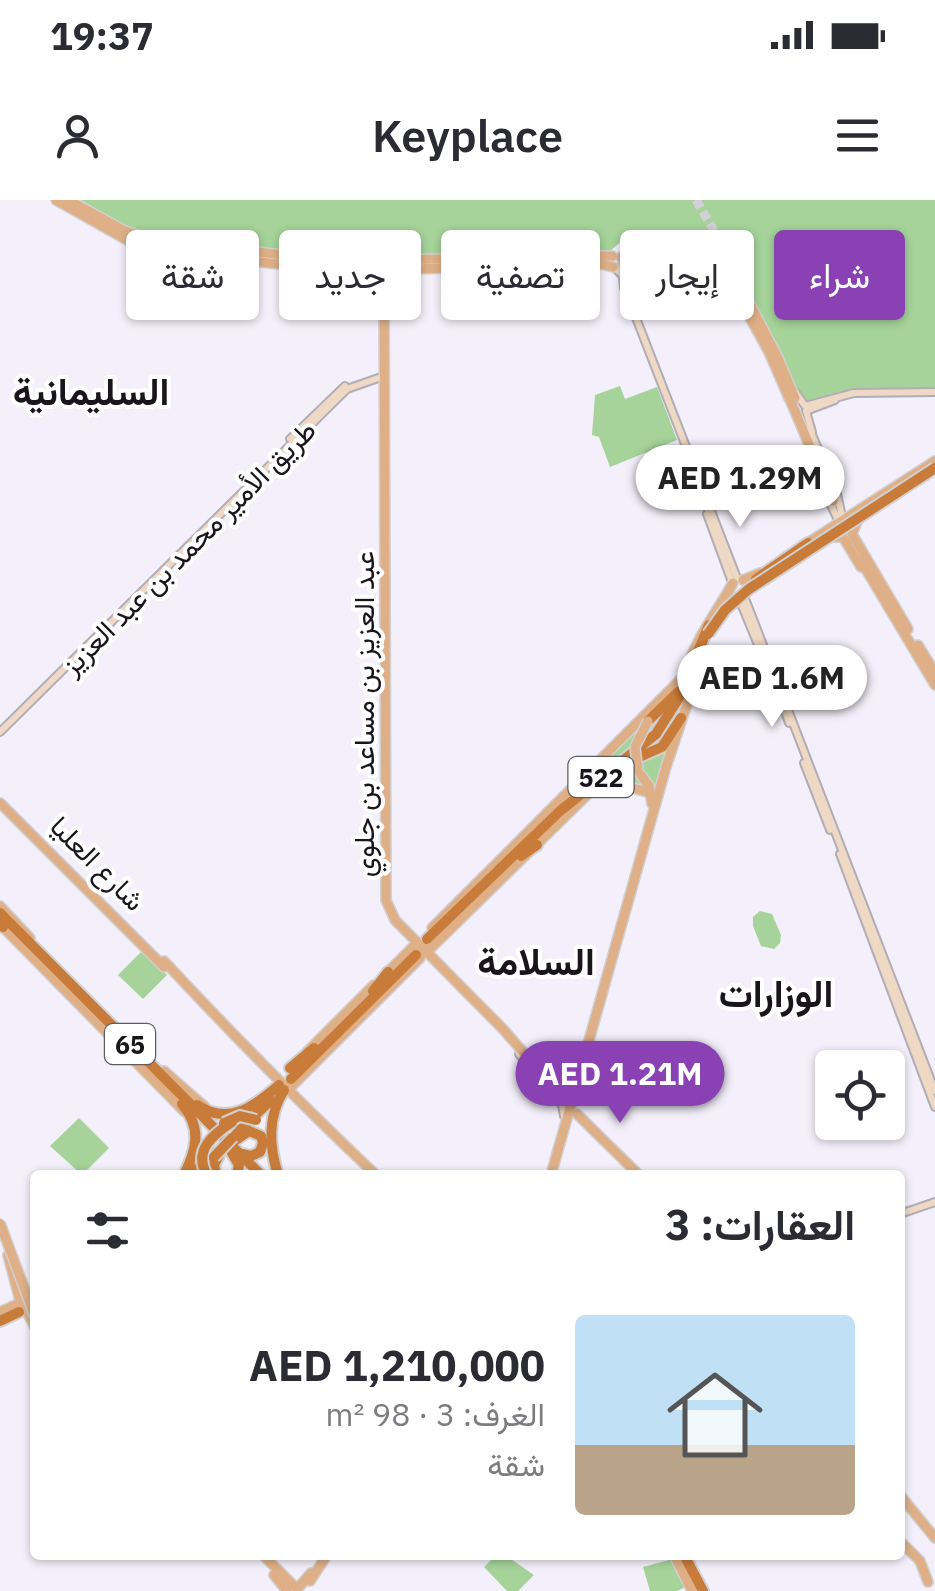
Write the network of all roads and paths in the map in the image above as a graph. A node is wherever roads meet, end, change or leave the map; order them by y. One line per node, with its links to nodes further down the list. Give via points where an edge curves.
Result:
1 (62, 200): 2 (main road); 4 (main road, via 140,240)
2 (126, 230)
3 (259, 257): 4 (main road)
4 (266, 258): 5 (main road); 9 (main road)
5 (279, 260)
6 (600, 261): 8 (main road)
7 (620, 261): 8 (main road)
8 (616, 262): 10 (main road); 11 (main road)
9 (441, 263)
10 (600, 263)
11 (620, 270)
12 (754, 308): 17 (main road)
13 (754, 316): 17 (main road)
14 (382, 320): 18 (main road, عبد العزيز بن مساعد بن جلوي)
15 (383, 320): 18 (main road, عبد العزيز بن مساعد بن جلوي)
16 (633, 320): 33 (main road)
17 (782, 371): 19 (main road)
18 (382, 375): 36 (main road, عبد العزيز بن مساعد بن جلوي); 45 (main road, طريق الأمير محمد بن عبد العزيز, via 335,394)
19 (791, 393): 21 (main road, via 802,405); 22 (main road); 25 (main road); 25 (main road)
20 (933, 394): 21 (main road, via 866,392)
21 (818, 403): 23 (main road, via 806,412)
22 (800, 411): 23 (main road); 25 (main road)
23 (812, 432): 25 (main road)
24 (935, 467): 26 (main road); 34 (highway, bridge)
25 (834, 501): 26 (main road); 27 (main road); 27 (main road, via 834,518)
26 (862, 512): 27 (main road); 32 (main road, via 852,528)
27 (841, 523): 28 (main road); 29 (main road); 30 (main road); 32 (main road)
28 (828, 538): 30 (main road, via 840,535); 31 (main road)
29 (808, 543): 31 (highway); 33 (main road)
30 (850, 549): 32 (main road)
31 (795, 559): 34 (highway, bridge); 35 (main road)
32 (862, 560): 38 (main road)
33 (736, 581): 35 (main road); 35 (main road, via 732,595); 37 (main road)
34 (756, 581): 37 (highway, bridge); 39 (highway, bridge, via 725,610)
35 (744, 599): 37 (main road); 54 (main road)
36 (383, 610): 63 (main road, عبد العزيز بن مساعد بن جلوي, via 386,900); 63 (main road, عبد العزيز بن مساعد بن جلوي, via 381,896 388,916)
37 (721, 610): 41 (highway, 522, via 700,640)
38 (903, 627): 40 (main road); 42 (main road)
39 (701, 649): 41 (highway); 46 (highway, 522, via 669,723)
40 (935, 673)
41 (687, 677): 43 (main road); 44 (highway); 46 (highway, 522, via 661,728); 52 (main road)
42 (935, 685)
43 (681, 718): 46 (highway, via 662,746); 47 (main road)
44 (648, 722): 48 (main road, bridge, via 634,746)
45 (0, 730)
46 (620, 762): 49 (highway, 522); 52 (highway); 57 (highway, 522)
47 (666, 766): 48 (main road, via 652,778); 74 (main road)
48 (638, 771): 50 (main road)
49 (585, 791): 53 (highway); 57 (highway, 522)
50 (652, 796): 53 (main road, via 603,781); 74 (main road)
51 (0, 800): 67 (main road, شارع العليا)
52 (546, 814): 55 (main road)
53 (560, 821): 56 (main road)
54 (837, 841): 73 (main road); 75 (main road)
55 (520, 842): 57 (highway); 60 (main road)
56 (537, 846): 57 (highway); 61 (main road)
57 (500, 871): 58 (highway, 522)
58 (481, 889): 60 (highway); 61 (highway); 63 (highway, 522)
59 (4, 917): 68 (main road); 69 (main road); 70 (highway, 65)
60 (441, 919): 62 (main road, via 424,942 430,946); 63 (main road)
61 (460, 922): 62 (main road)
62 (444, 936): 63 (main road); 65 (main road, via 431,952)
63 (420, 949): 64 (main road); 64 (main road, via 422,960); 65 (main road, عبد العزيز بن مساعد بن جلوي); 66 (highway, 522); 74 (main road, عبد العزيز بن مساعد بن جلوي)
64 (400, 974): 66 (highway); 72 (main road); 72 (main road)
65 (450, 975): 74 (main road, عبد العزيز بن مساعد بن جلوي)
66 (351, 1019): 72 (highway, 522)
67 (224, 1024): 72 (main road, شارع العليا); 72 (main road); 72 (main road, via 272,1078)
68 (121, 1030): 70 (highway); 72 (main road, via 209,1109 245,1107)
69 (118, 1044): 70 (highway); 80 (main road, via 182,1108 193,1131)
70 (142, 1059): 71 (highway, 65)
71 (166, 1083): 72 (highway, via 217,1114 238,1113); 77 (highway, 65); 78 (highway, via 195,1125)
72 (285, 1083): 76 (main road); 76 (main road, شارع العليا); 76 (main road, via 284,1098 291,1097); 77 (highway); 77 (highway, 522); 82 (highway, bridge, via 214,1136); 88 (main road, via 274,1130); 89 (highway, via 272,1120)
73 (935, 1091)
74 (569, 1107): 79 (main road); 91 (main road); 92 (main road)
75 (935, 1107)
76 (340, 1141): 90 (main road, شارع العليا)
77 (226, 1148): 83 (highway); 84 (highway); 85 (highway); 86 (highway, 65)
78 (192, 1159): 81 (highway); 87 (highway, bridge, via 232,1118 243,1116 256,1120)
79 (632, 1169)
80 (193, 1170)
81 (193, 1170)
82 (196, 1170)
83 (198, 1170)
84 (215, 1170)
85 (237, 1170)
86 (252, 1170)
87 (276, 1170)
88 (277, 1170)
89 (277, 1170)
90 (368, 1170)
91 (550, 1170)
92 (551, 1170)
93 (935, 1200): 94 (main road); 95 (main road)
94 (905, 1210)
95 (905, 1210)
96 (0, 1227): 97 (main road, bridge); 97 (main road, via 12,1243)
97 (24, 1309)
98 (905, 1499): 99 (main road)
99 (935, 1534)
100 (905, 1548): 107 (main road)
101 (264, 1560): 108 (main road)
102 (264, 1560): 108 (main road)
103 (321, 1560): 106 (main road)
104 (684, 1560): 109 (highway)
105 (684, 1560): 109 (main road)
106 (313, 1574): 108 (main road); 108 (main road)
107 (925, 1577)
108 (292, 1589)
109 (699, 1590)

